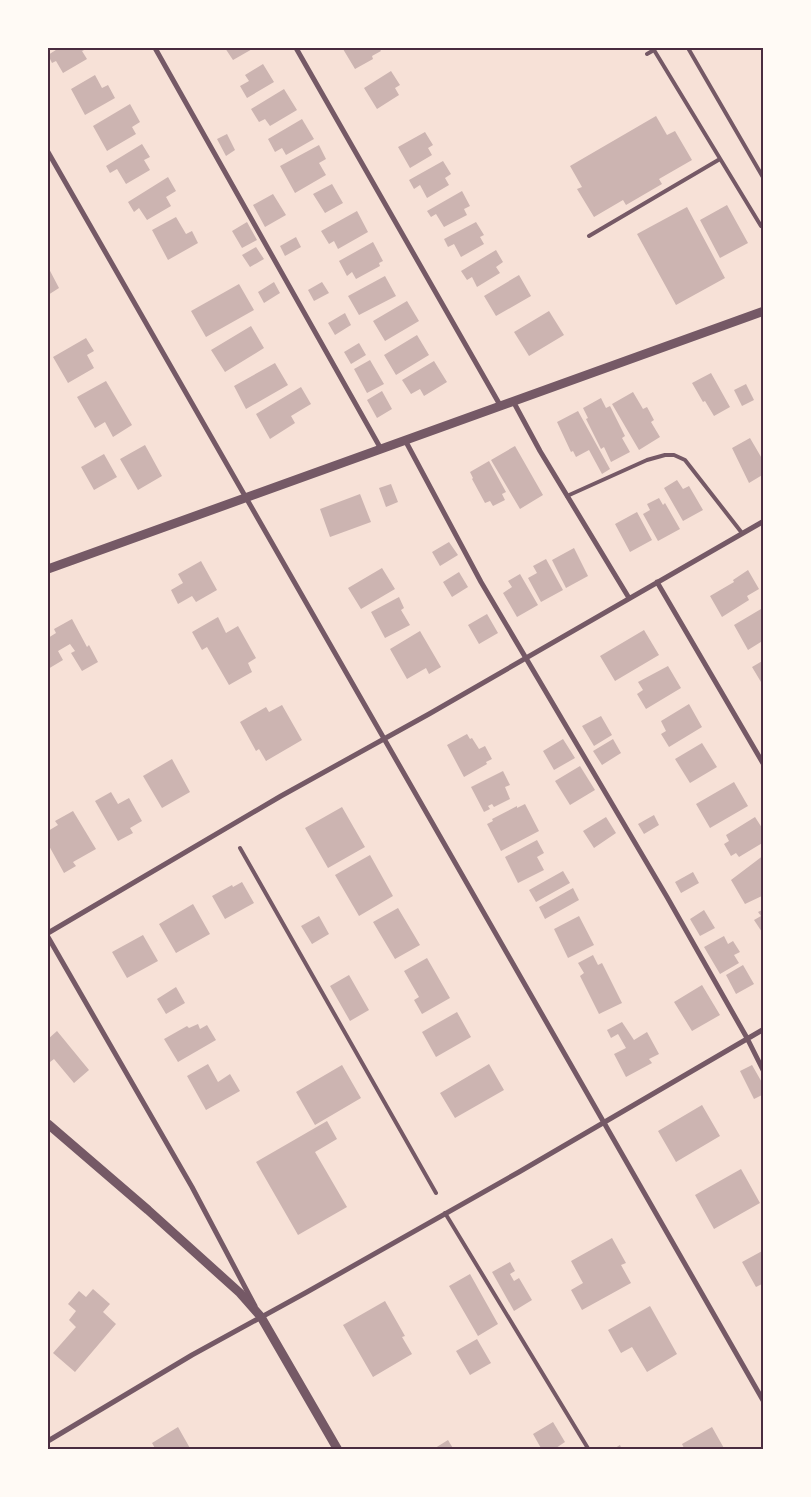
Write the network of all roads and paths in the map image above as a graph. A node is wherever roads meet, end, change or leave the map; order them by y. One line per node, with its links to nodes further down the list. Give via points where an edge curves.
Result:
1 (155, 48): 14 (street)
2 (296, 48): 12 (street)
3 (688, 48): 7 (lane)
4 (647, 54): 6 (lane, via 654,50)
5 (48, 152): 16 (street)
6 (720, 159): 8 (lane); 9 (lane)
7 (764, 179)
8 (764, 227)
9 (589, 236)
10 (764, 311): 11 (street)
11 (512, 401): 12 (street); 15 (street)
12 (500, 405): 13 (street)
13 (405, 440): 14 (street); 22 (street, via 481,582)
14 (381, 449): 16 (street)
15 (567, 496): 18 (lane, via 647,460 674,455 685,460); 21 (street)
16 (245, 498): 19 (street); 23 (street)
17 (764, 520): 18 (street)
18 (742, 533): 20 (street)
19 (48, 569)
20 (657, 582): 21 (street); 24 (street)
21 (629, 598): 22 (street)
22 (527, 658): 23 (street); 29 (street)
23 (384, 739): 26 (street); 31 (street)
24 (764, 764)
25 (240, 848): 33 (lane)
26 (48, 932)
27 (48, 937): 35 (street, via 192,1187)
28 (764, 1029): 29 (street)
29 (747, 1038): 30 (street); 31 (street)
30 (764, 1072)
31 (603, 1121): 34 (street); 36 (street)
32 (48, 1124): 35 (street, via 240,1293)
33 (436, 1193)
34 (446, 1213): 35 (street); 39 (lane)
35 (261, 1317): 37 (street); 38 (street)
36 (764, 1402)
37 (48, 1441)
38 (338, 1450)
39 (589, 1450)

